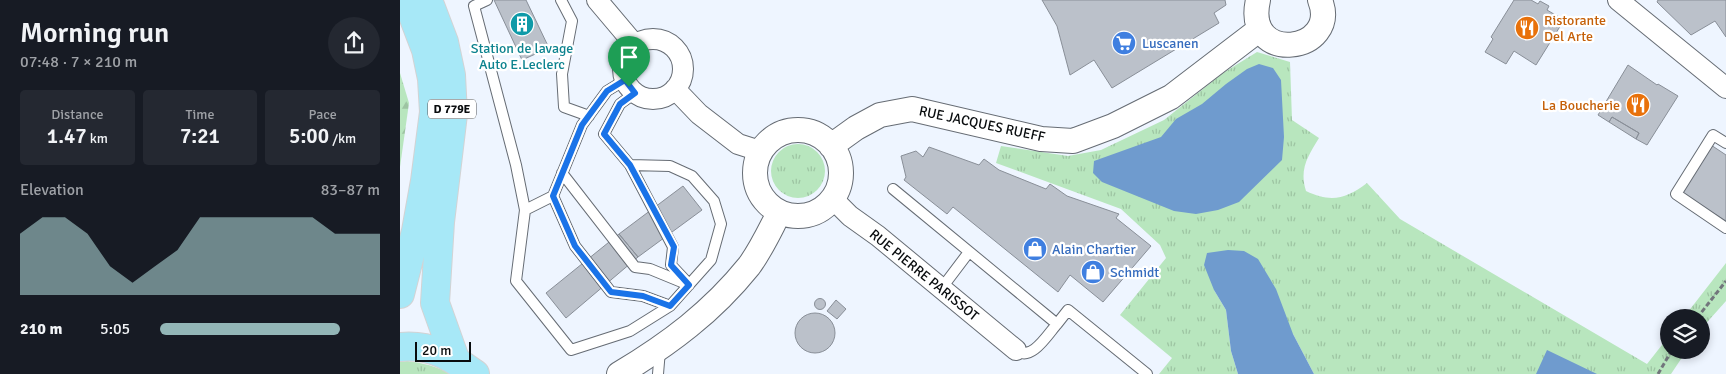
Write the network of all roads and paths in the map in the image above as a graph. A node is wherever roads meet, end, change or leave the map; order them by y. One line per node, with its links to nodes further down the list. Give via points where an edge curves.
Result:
1 (407, 0): 30 (main road, D 779E, via 426,50 434,112 416,231)
2 (428, 0): 38 (main road, D 779E, via 444,42 451,75 453,114 440,222 435,303)
3 (487, 0): 23 (lane, via 474,6)
4 (561, 0): 14 (lane, via 572,21 562,74 564,107)
5 (597, 0): 10 (street)
6 (1258, 0): 9 (street, via 1256,20)
7 (1320, 0): 9 (street, via 1323,15 1320,26 1307,41 1286,46 1276,43)
8 (1618, 0): 12 (street)
9 (1260, 29): 16 (street, RUE JACQUES RUEFF, via 1171,97 1113,126 1072,141 1041,139 912,110 880,114)
10 (635, 45): 11 (street, via 624,61 623,71); 13 (street, via 652,39 669,44 676,50 682,66 680,82)
11 (630, 87): 13 (street, via 642,97 651,99); 14 (lane, via 607,91); 18 (lane, via 604,134)
12 (1726, 88)
13 (675, 89): 17 (street, via 699,114 738,144)
14 (588, 116): 19 (lane)
15 (1726, 143): 25 (lane, via 1713,135 1676,194)
16 (831, 146): 17 (street, via 821,136 794,130 769,140); 22 (street, via 841,172)
17 (760, 151): 24 (street, via 754,179 767,204)
18 (630, 165): 28 (lane, via 674,247 671,265); 28 (lane, via 670,166 692,176 714,200 721,224 711,260)
19 (562, 173): 21 (lane); 28 (lane, via 635,267 650,269)
20 (893, 189): 26 (lane)
21 (553, 196): 23 (lane); 31 (lane, via 575,246 611,292 643,296)
22 (833, 199): 24 (street, via 809,215); 29 (street, RUE PIERRE PARISSOT)
23 (525, 210): 31 (lane, via 516,281 571,350 630,331)
24 (779, 212): 35 (street, via 750,265 716,304)
25 (1726, 228)
26 (969, 252): 29 (lane); 33 (lane)
27 (1726, 281): 32 (path)
28 (689, 285): 31 (lane)
29 (940, 289): 36 (street, RUE PIERRE PARISSOT)
30 (400, 294)
31 (670, 306)
32 (1704, 309)
33 (1057, 324): 36 (lane, via 1029,353); 41 (lane, via 1068,310)
34 (400, 347): 38 (main road, via 415,345 436,350)
35 (660, 349): 39 (street); 40 (lane)
36 (1016, 350)
37 (1667, 359): 42 (path)
38 (465, 366)
39 (619, 374)
40 (658, 374)
41 (1147, 374)
42 (1658, 374)

